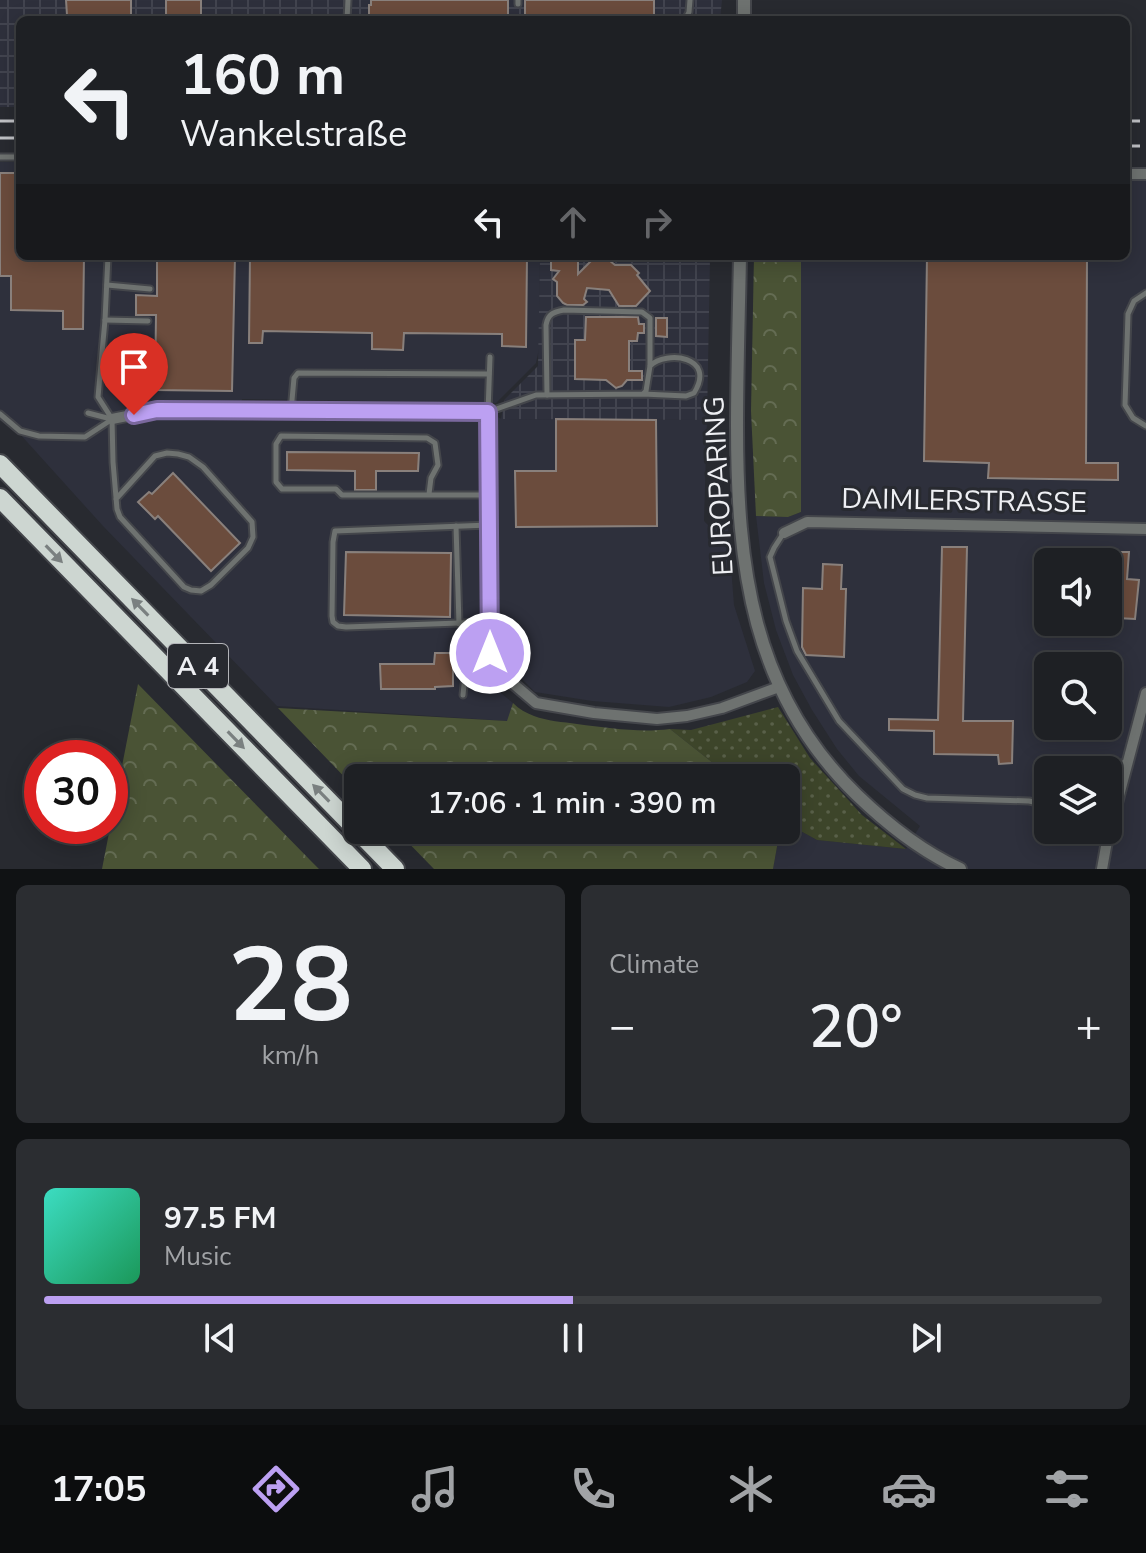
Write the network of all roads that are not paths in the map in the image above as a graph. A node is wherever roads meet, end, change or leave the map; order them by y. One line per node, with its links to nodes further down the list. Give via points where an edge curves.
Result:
1 (108, 260): 3 (lane)
2 (740, 260): 31 (street, EUROPARING, via 737,473 742,550 753,612)
3 (107, 285): 4 (lane); 6 (lane)
4 (150, 289)
5 (1146, 293): 18 (lane, via 1128,314 1125,405)
6 (105, 320): 7 (lane); 17 (lane, via 98,397)
7 (148, 321)
8 (490, 357): 10 (lane)
9 (650, 366): 11 (lane); 11 (lane, via 661,358 686,360 698,367 701,377 694,393 686,396); 12 (lane, via 646,314 554,311 546,325)
10 (489, 374): 13 (lane, via 298,373); 14 (lane)
11 (643, 394): 12 (lane)
12 (547, 395): 14 (lane, via 522,398)
13 (291, 411): 14 (street); 17 (street, via 157,410)
14 (488, 412): 21 (street)
15 (88, 413): 17 (lane)
16 (0, 414): 17 (lane, via 20,431 39,436 85,437)
17 (112, 419): 23 (lane)
18 (1146, 426)
19 (0, 464): 40 (highway, A 4, one-way to 19)
20 (429, 494): 20 (lane, via 438,465 435,443 427,438 281,436 276,444 276,482 282,489); 21 (lane)
21 (489, 495): 24 (street)
22 (0, 498): 39 (highway, A 4, one-way to 39)
23 (116, 499): 23 (lane, via 120,517 191,590 211,585 253,537 252,522 189,457 155,456)
24 (490, 525): 25 (lane); 28 (street)
25 (456, 526): 29 (lane); 29 (lane, via 335,531 332,616 338,626 346,627)
26 (1146, 529): 27 (street, DAIMLERSTRASSE, via 807,522)
27 (784, 533): 37 (lane, via 770,557 786,621 797,651 839,721 903,789 915,795)
28 (490, 622): 29 (lane); 30 (street)
29 (459, 624)
30 (490, 653): 31 (street, via 503,675 536,703 594,713 687,716); 33 (lane, via 467,655)
31 (779, 687): 41 (street, EUROPARING, via 805,733 843,782 891,826)
32 (1146, 693): 35 (street)
33 (463, 695)
34 (1122, 763): 35 (lane)
35 (1128, 763): 36 (street)
36 (1122, 782)
37 (1034, 802)
38 (1106, 844): 42 (street)
39 (362, 869)
40 (395, 869)
41 (960, 869)
42 (1102, 869)

